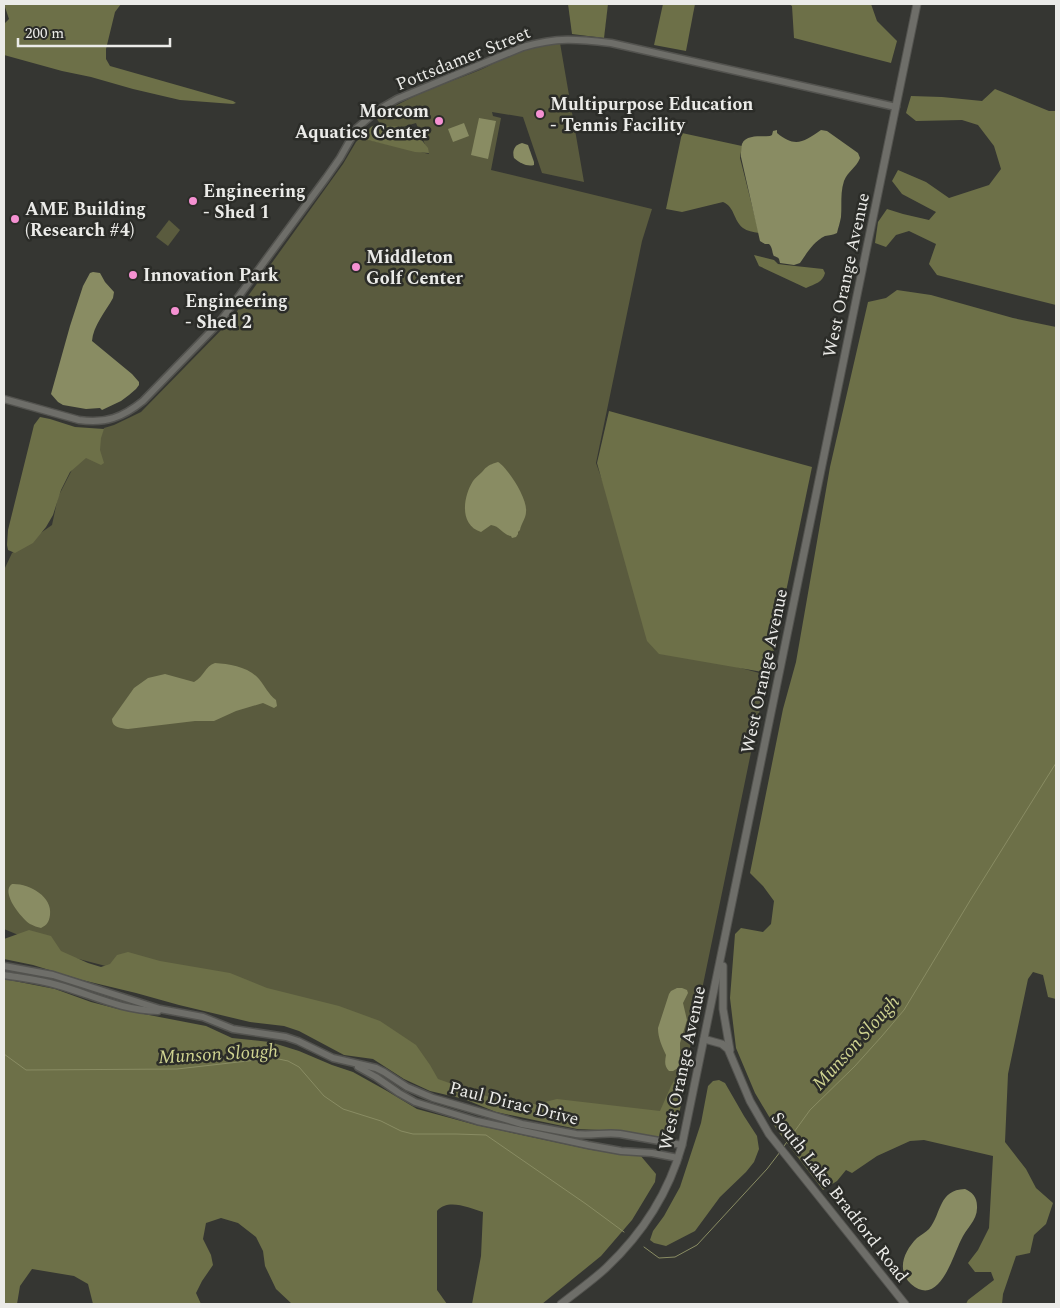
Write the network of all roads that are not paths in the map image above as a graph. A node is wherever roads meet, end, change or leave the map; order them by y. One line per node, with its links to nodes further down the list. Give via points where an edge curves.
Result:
1 (917, 4): 2 (main road, West Orange Avenue)
2 (896, 107): 3 (street, Pottsdamer Street, via 611,43 560,39 522,47 397,99 365,121 228,311 132,409 115,418 88,421); 4 (main road, West Orange Avenue)
3 (4, 399)
4 (724, 942): 8 (main road, West Orange Avenue); 9 (main road, South Lake Bradford Road, via 723,1002)
5 (4, 966): 7 (street, Paul Dirac Drive, via 53,975)
6 (4, 975): 7 (street, Paul Dirac Drive, via 48,982 127,1008)
7 (167, 1011): 10 (street, Paul Dirac Drive, via 203,1017 240,1030 286,1037)
8 (704, 1039): 9 (main road, via 722,1044); 11 (main road, West Orange Avenue)
9 (731, 1055): 14 (main road, South Lake Bradford Road, via 762,1124)
10 (345, 1062): 11 (street, Paul Dirac Drive, via 376,1068 424,1095 522,1124 576,1134 610,1133); 12 (street, Paul Dirac Drive, via 376,1076 415,1102 477,1121 588,1145)
11 (682, 1144): 12 (main road, West Orange Avenue)
12 (678, 1158): 13 (main road, West Orange Avenue, via 658,1203 631,1243 605,1270)
13 (561, 1304)
14 (905, 1304)

